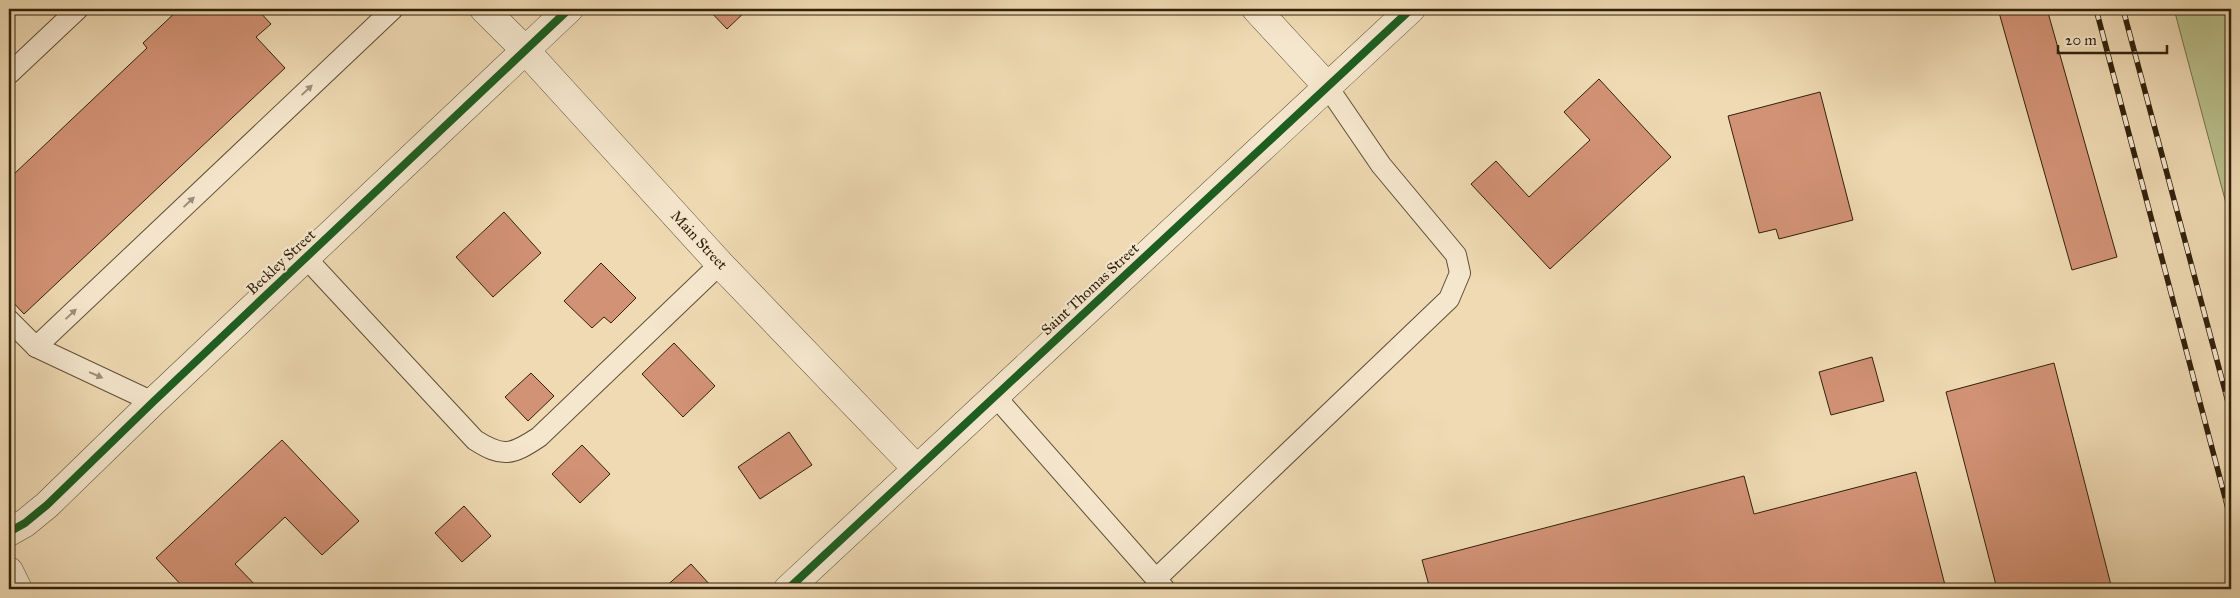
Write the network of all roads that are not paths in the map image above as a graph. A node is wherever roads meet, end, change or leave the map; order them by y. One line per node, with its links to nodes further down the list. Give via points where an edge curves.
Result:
1 (78, 9): 8 (lane)
2 (393, 9): 13 (lane, one-way to 2)
3 (484, 9): 7 (street, Main Street)
4 (569, 9): 7 (street, Beckley Street)
5 (1256, 9): 9 (street)
6 (1411, 9): 9 (street, Saint Thomas Street)
7 (525, 50): 10 (street, Beckley Street); 11 (street, Main Street)
8 (9, 74)
9 (1327, 86): 14 (street, Saint Thomas Street); 19 (lane, via 1381,165 1456,255 1460,273 1449,299)
10 (306, 258): 11 (lane, via 475,440 491,450 507,454 524,448 539,437); 15 (street, Beckley Street)
11 (720, 264): 16 (street, Main Street)
12 (9, 320): 13 (lane)
13 (36, 348): 15 (lane, one-way to 15)
14 (995, 396): 16 (street, Saint Thomas Street); 19 (lane)
15 (153, 402): 17 (street, Beckley Street, via 47,505 25,524)
16 (917, 469): 21 (street, Saint Thomas Street)
17 (9, 532)
18 (9, 571): 20 (street)
19 (1161, 584)
20 (18, 589)
21 (788, 589)

